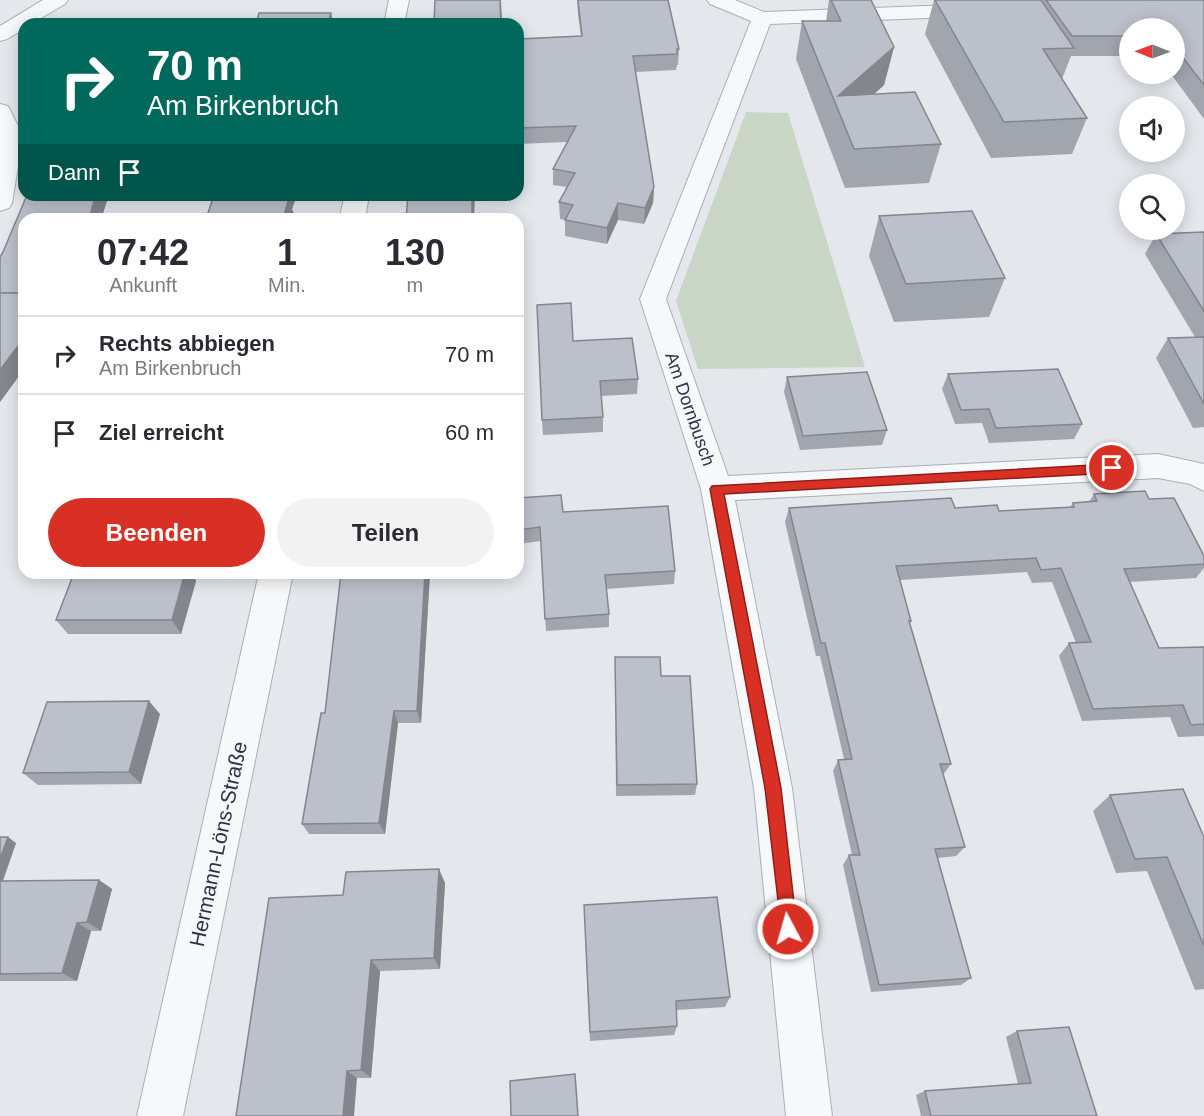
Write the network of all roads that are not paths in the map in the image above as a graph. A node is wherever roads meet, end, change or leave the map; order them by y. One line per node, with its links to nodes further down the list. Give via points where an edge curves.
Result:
1 (58, 0): 5 (street)
2 (399, 0): 6 (street)
3 (717, 0): 7 (street)
4 (982, 0): 7 (street, via 983,5 953,11)
5 (28, 18)
6 (395, 18)
7 (762, 18): 13 (street, Am Dornbusch, via 653,299)
8 (18, 24): 9 (street)
9 (0, 35)
10 (0, 111): 11 (street, via 11,136)
11 (0, 203)
12 (1204, 479): 13 (street, via 1199,474 1158,466)
13 (717, 489): 16 (street, Am Dornbusch, via 773,788)
14 (275, 579): 15 (street, Hermann-Löns-Straße)
15 (160, 1116)
16 (809, 1116)

